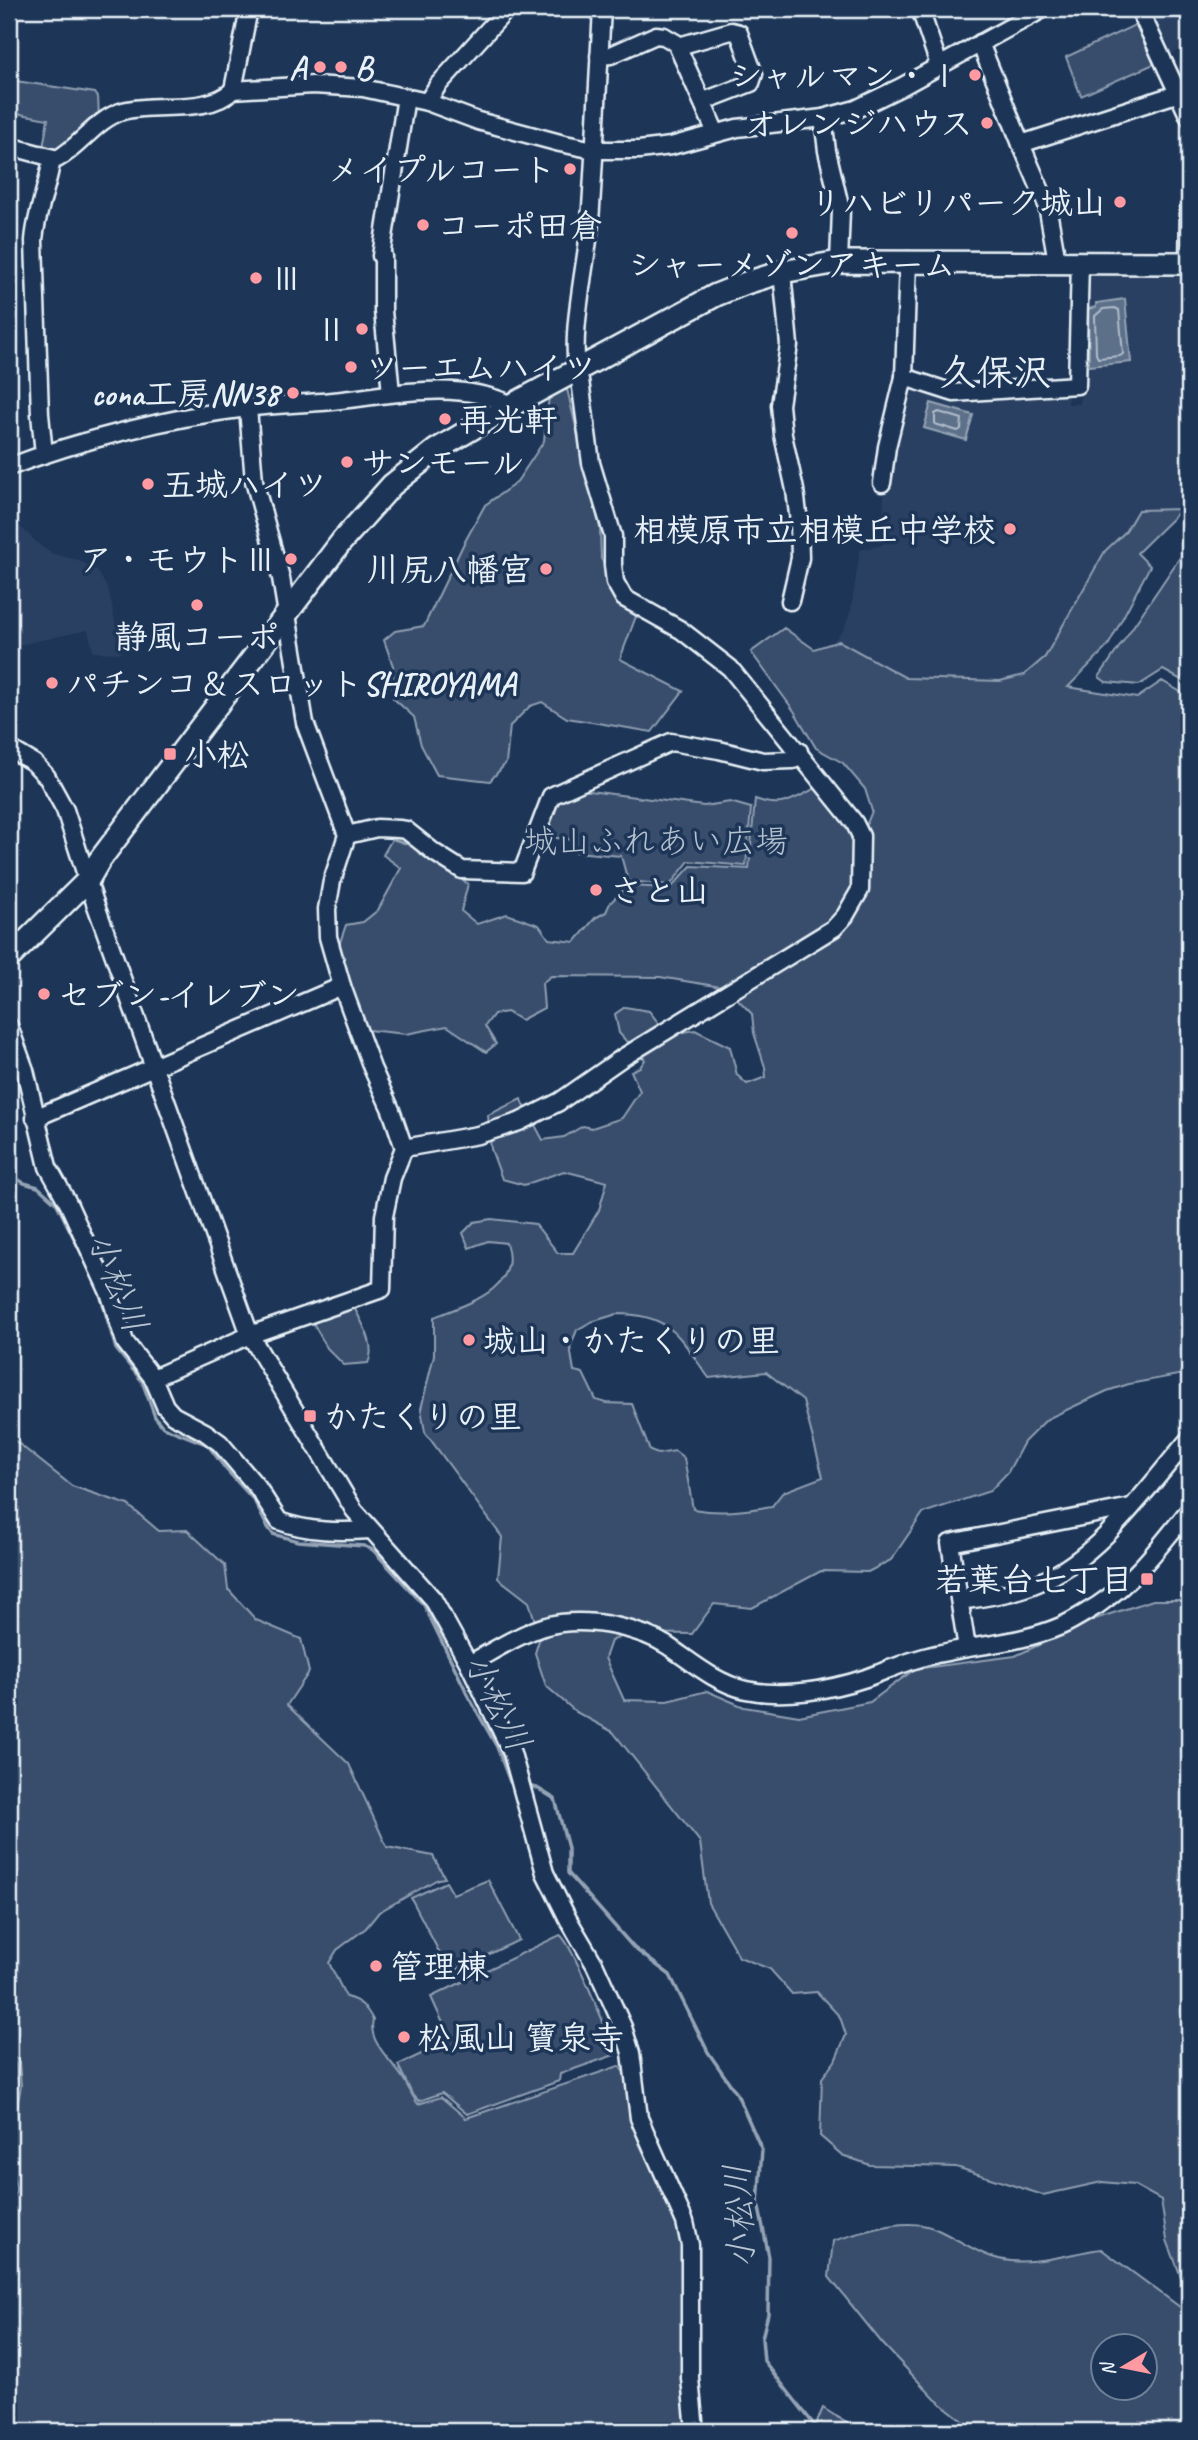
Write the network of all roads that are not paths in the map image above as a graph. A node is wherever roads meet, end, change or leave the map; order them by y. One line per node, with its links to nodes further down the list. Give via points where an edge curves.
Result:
1 (249, 9): 11 (street)
2 (507, 9): 15 (street)
3 (602, 9): 9 (street)
4 (920, 9): 10 (street)
5 (1043, 9): 7 (street)
6 (1139, 9): 12 (street)
7 (980, 43): 10 (street); 19 (street)
8 (679, 46): 9 (street, via 656,35); 14 (street); 14 (street, via 731,31 739,33 753,80)
9 (599, 56): 21 (street)
10 (939, 65): 17 (street, via 856,109)
11 (233, 90): 13 (street, via 313,85); 22 (street, via 210,102 119,112 61,157)
12 (1185, 92): 16 (street); 19 (street)
13 (406, 97): 15 (street); 32 (street, via 382,256)
14 (704, 101): 18 (street)
15 (427, 102): 21 (street, via 478,121)
16 (1189, 117)
17 (823, 118): 18 (street); 27 (street, via 841,209)
18 (716, 132): 21 (street, via 663,147)
19 (1021, 144): 25 (street, via 1048,205)
20 (9, 146): 22 (street)
21 (594, 150): 30 (street)
22 (52, 159): 35 (street, via 34,241)
23 (1189, 207): 28 (street)
24 (908, 260): 25 (main road); 27 (main road); 31 (street)
25 (1057, 261): 26 (main road)
26 (1080, 261): 28 (main road); 31 (street, via 1077,385 954,393)
27 (839, 262): 29 (main road)
28 (1188, 263)
29 (782, 272): 30 (main road, via 716,295); 38 (street, via 789,345 780,405 795,490 800,558)
30 (576, 369): 33 (main road); 41 (street, via 591,463 612,529 615,582 624,598 681,630 730,668)
31 (904, 377): 37 (street)
32 (391, 393): 33 (street, via 448,391); 34 (street)
33 (512, 405): 39 (main road, via 436,450 392,485)
34 (248, 408): 35 (street, via 169,421); 39 (street, via 254,481)
35 (44, 454): 36 (street)
36 (13, 466)
37 (882, 483)
38 (790, 601)
39 (286, 614): 42 (street, via 305,723); 43 (main road)
40 (9, 748): 43 (street, via 33,763 58,794)
41 (799, 751): 42 (street, via 793,760 762,761 679,742 659,747 551,796 522,872 462,870 398,829); 49 (street, via 861,836 860,890 834,928 559,1102 478,1135)
42 (347, 835): 45 (street, via 327,909 328,937)
43 (88, 880): 44 (main road); 47 (street)
44 (9, 958)
45 (342, 986): 47 (street); 49 (street)
46 (9, 1026): 48 (street)
47 (154, 1068): 48 (street); 50 (street)
48 (35, 1118): 51 (street, via 48,1167 110,1295 125,1342)
49 (404, 1148): 50 (street, via 384,1216 382,1289)
50 (250, 1335): 51 (street); 55 (street)
51 (153, 1378): 55 (street, via 165,1406 220,1443 279,1521 303,1528)
52 (1189, 1439): 53 (street)
53 (1131, 1507): 56 (street, via 1089,1552 1041,1582 1011,1593); 56 (street, via 950,1543)
54 (1189, 1510): 57 (street, via 1133,1578 1096,1606 1062,1626)
55 (370, 1530): 58 (street, via 433,1599)
56 (960, 1601): 57 (street)
57 (967, 1648): 58 (street, via 923,1657 864,1678 790,1693 743,1689 703,1671 643,1634 587,1623 547,1627)
58 (469, 1664): 59 (street, via 506,1738 552,1890 623,2027 639,2118 685,2222 690,2245 690,2378)
59 (695, 2431)

